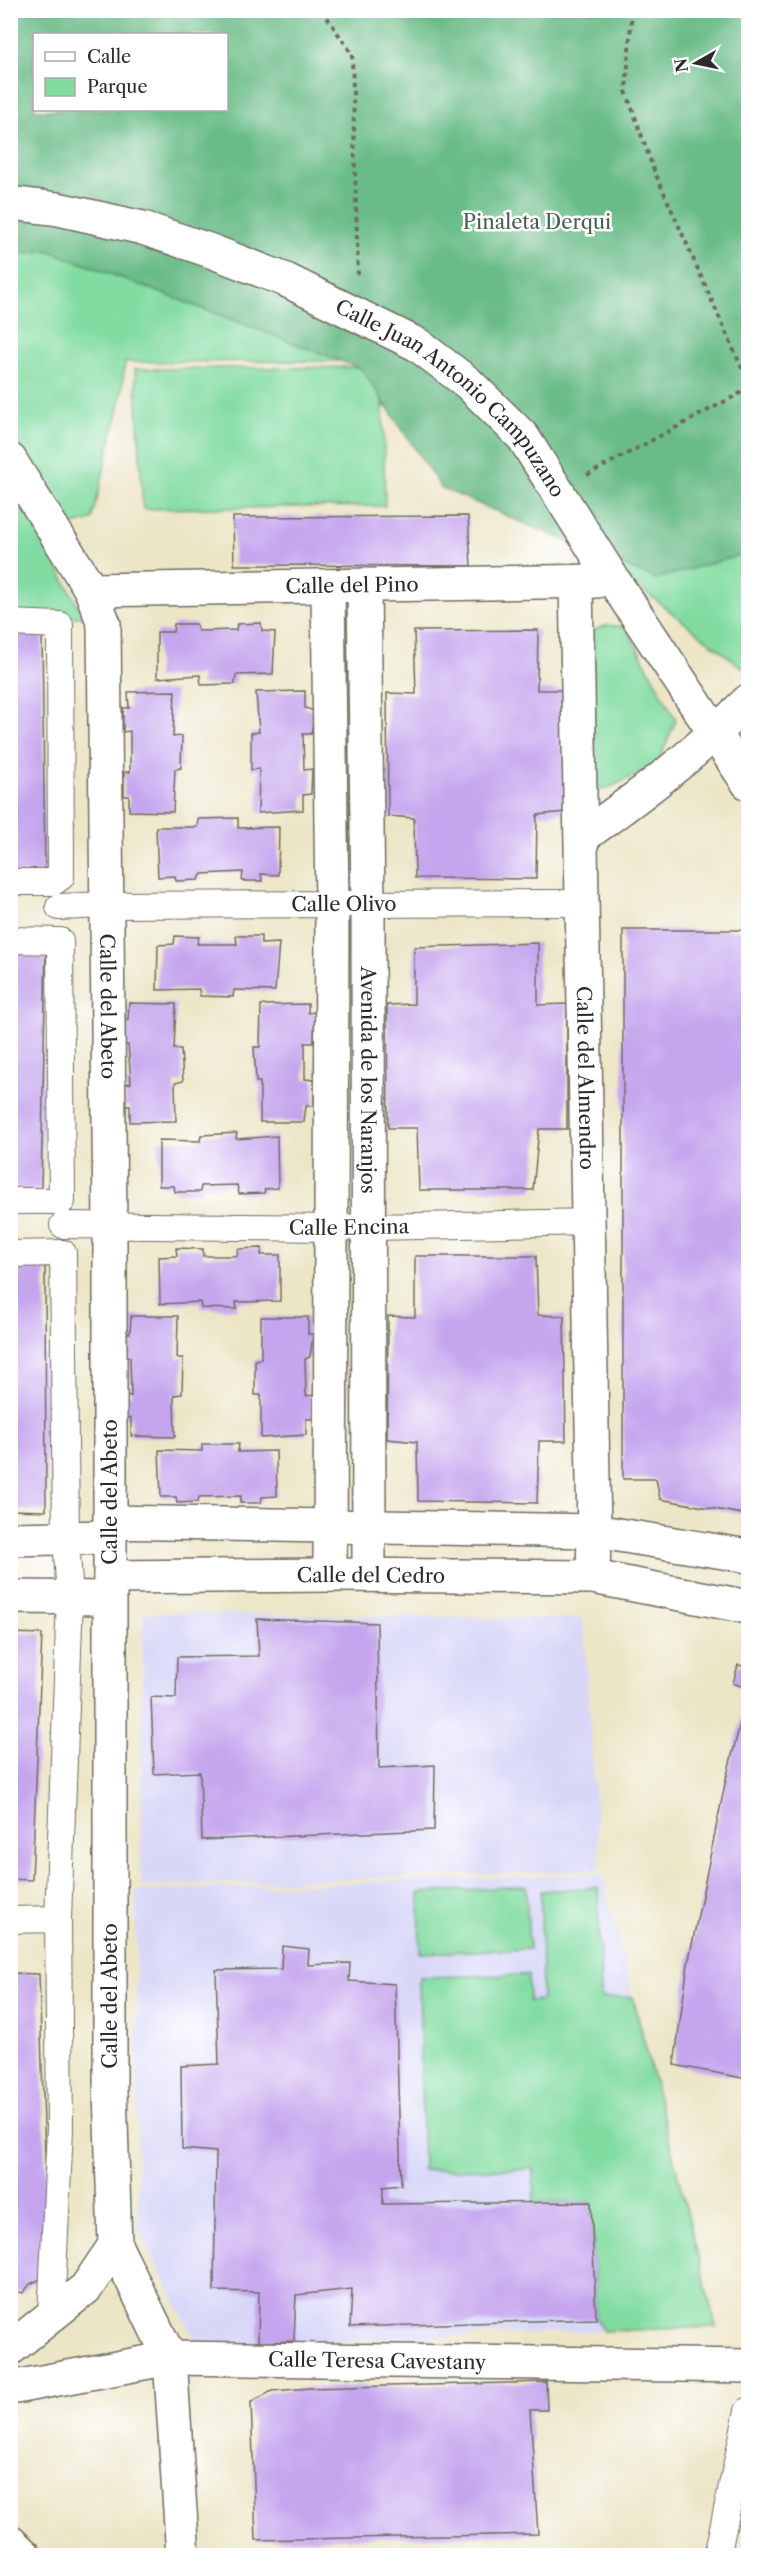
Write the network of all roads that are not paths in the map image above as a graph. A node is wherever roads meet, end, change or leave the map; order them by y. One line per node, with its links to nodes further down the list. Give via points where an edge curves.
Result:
1 (10, 203): 3 (street, Calle Juan Antonio Campuzano, via 143,228 211,251 286,280 418,345 468,383 523,437)
2 (10, 460): 7 (street, Calle del Abeto)
3 (614, 581): 4 (street, Calle del Pino); 10 (street, Calle Juan Antonio Campuzano)
4 (576, 582): 5 (street, Calle del Pino); 12 (street, Calle del Almendro)
5 (364, 585): 6 (street, Calle del Pino); 18 (street, Avenida de los Naranjos)
6 (328, 586): 7 (street, Calle del Pino); 17 (street, Avenida de los Naranjos)
7 (91, 591): 16 (street, Calle del Abeto, via 104,624)
8 (10, 623): 13 (street, via 60,625)
9 (748, 701): 10 (street)
10 (716, 734): 11 (street, Calle Juan Antonio Campuzano); 12 (street, via 656,784)
11 (748, 783)
12 (582, 837): 15 (street, Calle del Almendro)
13 (61, 876): 14 (street, via 54,882); 19 (street)
14 (10, 882)
15 (583, 903): 18 (street, Calle Olivo); 24 (street, Calle del Almendro)
16 (105, 905): 17 (street, Calle Olivo); 19 (street, Calle Olivo); 25 (street, Calle del Abeto)
17 (332, 905): 18 (street, Calle Olivo); 27 (street, Avenida de los Naranjos)
18 (368, 905): 26 (street, Avenida de los Naranjos)
19 (59, 908): 21 (street)
20 (10, 940): 21 (street)
21 (60, 940): 23 (street)
22 (10, 1201): 23 (street, Calle Encina)
23 (62, 1213): 25 (street, Calle Encina); 29 (street)
24 (589, 1222): 26 (street, Calle Encina); 33 (street, Calle del Almendro)
25 (110, 1226): 27 (street, Calle Encina); 32 (street, Calle del Abeto)
26 (367, 1227): 27 (street, Calle Encina); 31 (street, Avenida de los Naranjos)
27 (330, 1228): 30 (street, Avenida de los Naranjos)
28 (10, 1254): 29 (street)
29 (63, 1254): 34 (street)
30 (331, 1526): 31 (street); 32 (street); 37 (street, Avenida de los Naranjos)
31 (370, 1526): 33 (street); 38 (street, Avenida de los Naranjos)
32 (110, 1529): 34 (street); 40 (street, Calle del Abeto)
33 (594, 1531): 36 (street); 39 (street, Calle del Almendro)
34 (66, 1538): 35 (street); 42 (street)
35 (10, 1539)
36 (748, 1556)
37 (330, 1575): 38 (street, Calle del Cedro); 40 (street, Calle del Cedro)
38 (369, 1575): 39 (street, Calle del Cedro)
39 (593, 1577): 43 (street, Calle del Cedro)
40 (109, 1587): 42 (street, Calle del Cedro); 46 (street, Calle del Abeto, via 110,2091)
41 (10, 1598): 42 (street, Calle del Cedro)
42 (70, 1598): 44 (street)
43 (748, 1607)
44 (58, 1919): 45 (street); 47 (street, via 60,2129)
45 (10, 1920)
46 (115, 2245): 47 (street, via 86,2288); 49 (street)
47 (51, 2316): 48 (street)
48 (10, 2349)
49 (171, 2358): 50 (street, Calle Teresa Cavestany); 51 (street, Calle Teresa Cavestany); 55 (street)
50 (748, 2366)
51 (10, 2388)
52 (748, 2411): 56 (street)
53 (10, 2542): 54 (street)
54 (25, 2556)
55 (183, 2556)
56 (717, 2556)

